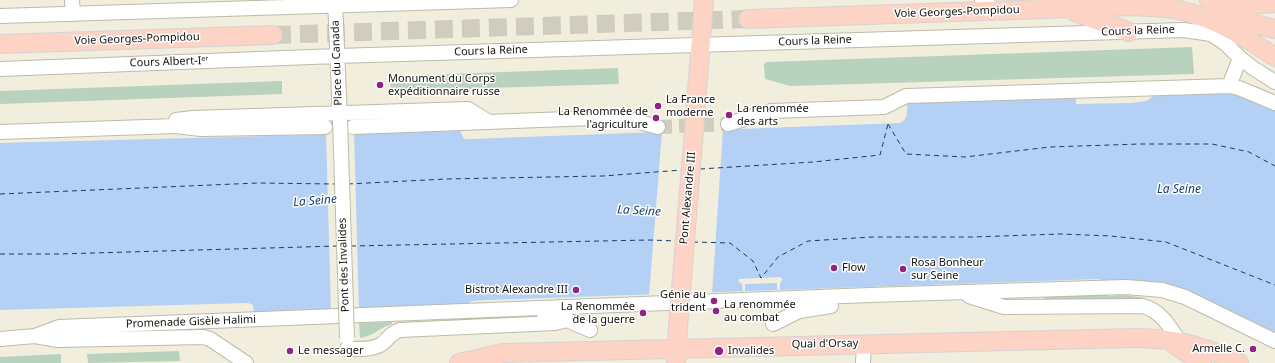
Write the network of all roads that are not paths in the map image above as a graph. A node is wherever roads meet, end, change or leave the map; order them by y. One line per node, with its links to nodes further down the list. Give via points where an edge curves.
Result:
1 (510, 0): 5 (street)
2 (704, 0): 19 (main road, Pont Alexandre III)
3 (982, 0): 11 (street)
4 (1209, 0): 6 (main road, via 1245,5)
5 (335, 3): 7 (street); 20 (street, Place du Canada)
6 (1275, 3)
7 (303, 4): 9 (street)
8 (1173, 5): 10 (main road, Voie Georges-Pompidou); 14 (main road); 21 (main road, Voie Georges-Pompidou, via 1233,29)
9 (73, 7): 12 (street)
10 (1066, 8): 11 (main road, Voie Georges-Pompidou); 15 (main road)
11 (997, 11): 13 (main road, Voie Georges-Pompidou)
12 (0, 16)
13 (748, 19)
14 (1275, 29)
15 (1129, 32): 16 (street, Cours la Reine, via 1184,30); 19 (street, Cours la Reine)
16 (1212, 34): 22 (street, Cours la Reine); 23 (street)
17 (273, 35): 18 (main road, Voie Georges-Pompidou)
18 (0, 44)
19 (701, 45): 20 (street, Cours la Reine); 50 (main road, Pont Alexandre III, bridge)
20 (337, 56): 24 (street, Cours Albert-Iᵉʳ); 30 (street, Place du Canada)
21 (1275, 57)
22 (1240, 58): 25 (street, Cours la Reine); 26 (street)
23 (1275, 64)
24 (0, 69)
25 (1275, 82)
26 (1229, 86): 27 (street); 29 (street)
27 (1099, 91): 28 (street, via 1098,100); 32 (street, via 906,96 884,107 770,111)
28 (1076, 101)
29 (1275, 103)
30 (340, 116): 31 (street, via 468,110); 33 (street, via 193,118 176,120); 49 (street, Pont des Invalides, bridge)
31 (490, 122): 35 (street); 36 (street, via 621,117)
32 (728, 124)
33 (176, 126): 34 (street, via 201,129); 37 (street)
34 (325, 127)
35 (353, 127)
36 (658, 127)
37 (0, 132)
38 (957, 292): 39 (street); 46 (street, via 1004,307 1143,306 1157,312 1167,323); 47 (street, via 1126,287 1162,290 1185,298)
39 (870, 295): 40 (street); 42 (street, via 837,306 799,311)
40 (520, 310): 41 (street, via 557,315); 44 (street, Promenade Gisèle Halimi, via 59,327)
41 (567, 320): 43 (street); 49 (street, via 555,324 400,330 393,332 380,345)
42 (773, 324)
43 (590, 330)
44 (35, 336): 45 (street, Promenade Gisèle Halimi); 52 (street, Promenade Gisèle Halimi, via 58,340 203,337)
45 (0, 339)
46 (1174, 341): 48 (main road, Quai d'Orsay, via 1148,338 1057,338); 55 (main road, Quai d'Orsay); 56 (main road, Quai d'Orsay, via 1212,350)
47 (1275, 341)
48 (864, 344): 50 (main road, Quai d'Orsay); 54 (street)
49 (347, 350)
50 (676, 356): 51 (main road, Quai d'Orsay, via 517,352)
51 (481, 360): 53 (main road, Quai d'Orsay)
52 (246, 363)
53 (459, 363)
54 (863, 363)
55 (1202, 363)
56 (1239, 363)

